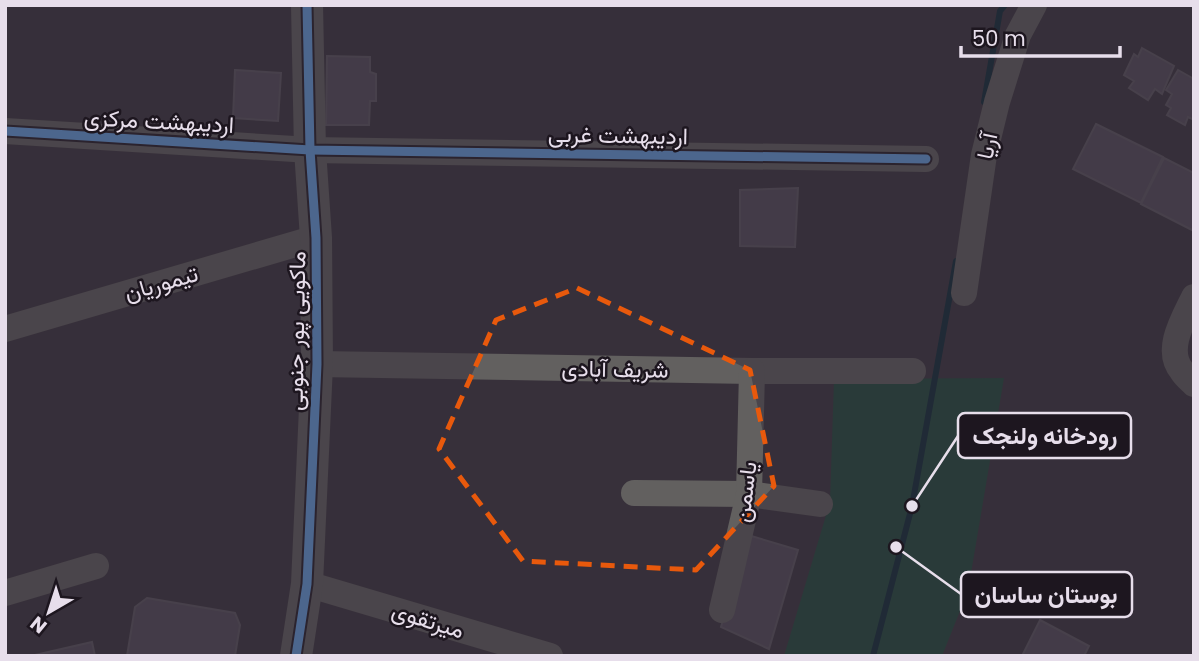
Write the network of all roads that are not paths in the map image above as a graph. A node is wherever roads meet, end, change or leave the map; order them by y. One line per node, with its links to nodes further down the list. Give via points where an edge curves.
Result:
1 (307, 5): 4 (street, ماکویی‌ پور جنوبی)
2 (1034, 5): 7 (street, آریا, via 1018,35 984,155)
3 (5, 131): 4 (street, اردیبهشت مرکزی)
4 (310, 150): 5 (street, اردیبهشت غربی); 6 (street, ماکویی‌ پور جنوبی)
5 (926, 159)
6 (316, 238): 9 (street, تیموریان); 10 (street, ماکویی‌ پور جنوبی)
7 (964, 293)
8 (1194, 297): 13 (street, via 1178,328 1174,348)
9 (5, 329)
10 (317, 364): 11 (street, شریف آبادی); 18 (street, ماکویی‌ پور جنوبی)
11 (752, 371): 12 (street, شریف آبادی); 15 (street, یاسمن)
12 (913, 371)
13 (1186, 376)
14 (634, 493): 15 (street)
15 (749, 495): 16 (street); 20 (street, یاسمن)
16 (820, 504)
17 (96, 566): 19 (street)
18 (307, 584): 21 (street, ماکویی‌ پور جنوبی); 22 (street, میرتقوی)
19 (5, 593)
20 (722, 610)
21 (296, 656)
22 (550, 656)

